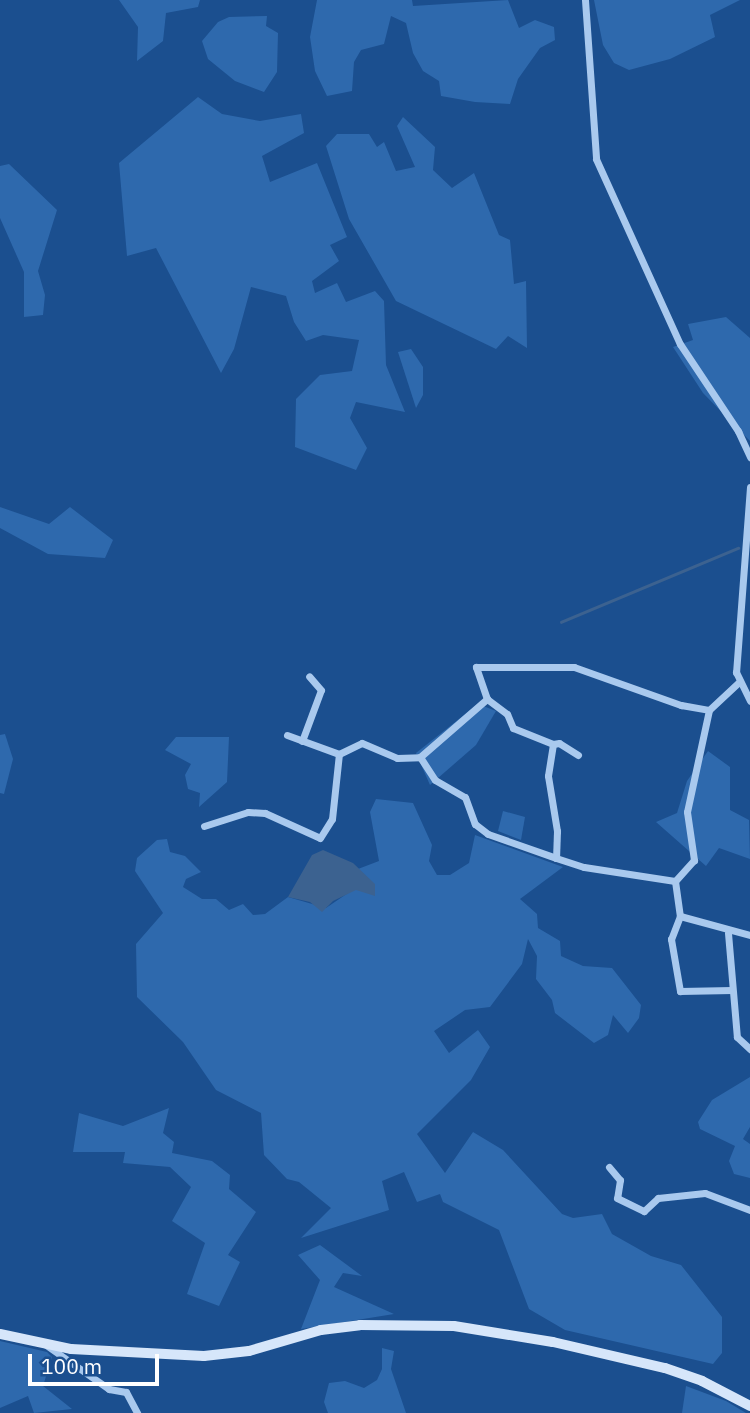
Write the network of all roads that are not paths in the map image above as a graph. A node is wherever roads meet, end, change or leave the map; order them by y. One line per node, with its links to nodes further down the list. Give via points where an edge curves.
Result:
1 (585, 0): 2 (street, via 596,159 680,344)
2 (750, 457)
3 (750, 487): 5 (street)
4 (309, 676): 10 (street, via 321,690)
5 (739, 682): 7 (street); 8 (street)
6 (487, 699): 8 (street, via 476,667 574,667); 11 (street, via 507,714 513,728); 14 (street)
7 (750, 701)
8 (709, 710): 17 (street, via 687,813 694,860)
9 (287, 736): 10 (street)
10 (302, 741): 12 (street)
11 (552, 744): 13 (street, via 559,743); 16 (street, via 548,776 558,831)
12 (339, 754): 14 (street, via 362,743 397,758); 15 (street, via 332,819 320,838 265,813 248,812)
13 (578, 755)
14 (420, 757): 16 (street, via 435,780 466,797 475,824 488,834)
15 (204, 826)
16 (556, 858): 17 (street, via 584,867)
17 (675, 881): 18 (street)
18 (680, 916): 19 (street); 21 (street, via 671,939 680,991)
19 (728, 933): 20 (street); 21 (street)
20 (750, 935)
21 (732, 990): 22 (street, via 737,1037)
22 (750, 1049)
23 (610, 1167): 24 (street, via 620,1180 617,1198 643,1211 658,1198 705,1193)
24 (750, 1210)
25 (0, 1334): 26 (street)
26 (43, 1343): 27 (street, via 71,1349 204,1356 249,1351 321,1330 360,1325 454,1326 554,1342 665,1368); 28 (street, via 109,1389 126,1392)
27 (750, 1406)
28 (137, 1413)

